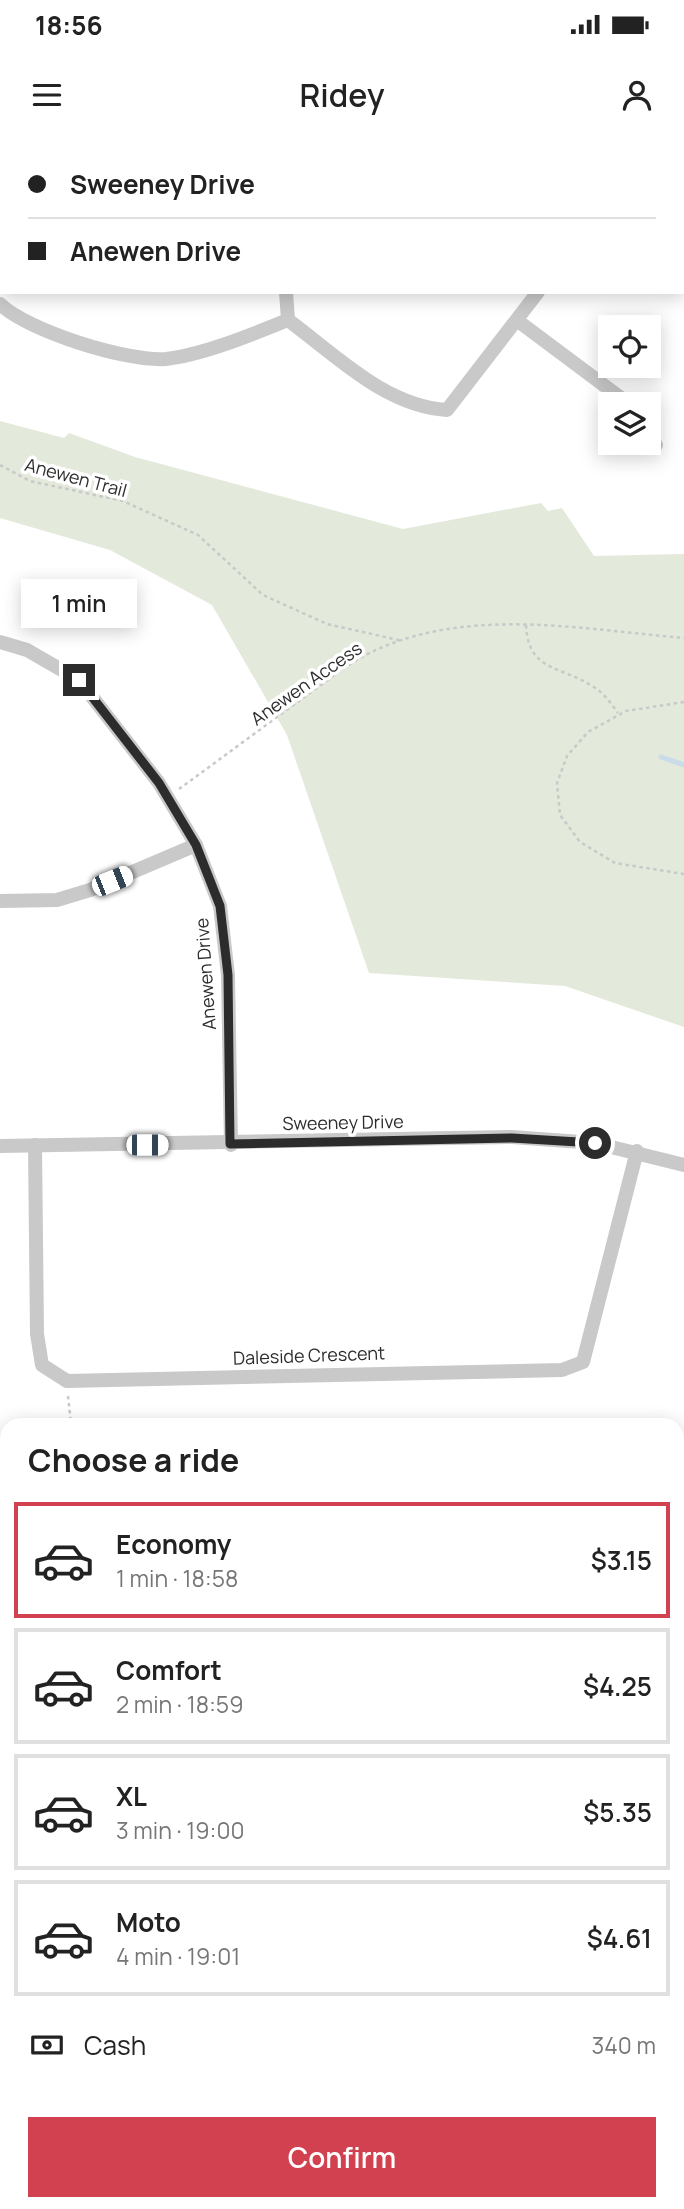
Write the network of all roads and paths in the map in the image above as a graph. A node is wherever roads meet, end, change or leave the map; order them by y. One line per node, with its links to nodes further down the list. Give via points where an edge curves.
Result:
1 (286, 294): 4 (street)
2 (537, 294): 5 (street)
3 (0, 304): 4 (street, via 47,332 100,349 165,359 242,339)
4 (288, 320): 5 (street, via 393,397 426,409 447,410)
5 (518, 321): 6 (street)
6 (613, 392)
7 (0, 465): 10 (path, Anewen Trail, via 30,481 123,501 198,535 262,595 327,624)
8 (526, 625): 9 (path, Anewen Access); 10 (path, Anewen Access, via 433,632); 13 (path, via 526,639 539,661 592,685)
9 (684, 638)
10 (404, 641): 14 (path, Anewen Access, via 359,659)
11 (0, 642): 14 (street, Anewen Drive, via 27,650 79,680)
12 (684, 702): 13 (path)
13 (619, 714): 16 (path, via 588,732 567,756 557,783 560,815 580,842 615,863)
14 (167, 797): 15 (street, Anewen Drive)
15 (196, 845): 17 (street, via 57,900); 18 (street, Anewen Drive, via 220,906 228,975)
16 (684, 874)
17 (0, 901)
18 (230, 1144): 20 (street, Sweeney Drive); 21 (street, Sweeney Drive, via 512,1138 595,1143)
19 (0, 1146): 20 (street, Sweeney Drive)
20 (35, 1146): 23 (street, via 37,1334 42,1366)
21 (637, 1151): 22 (street, Sweeney Drive); 23 (street, Daleside Crescent, via 583,1362 562,1370)
22 (684, 1165)
23 (67, 1381): 24 (path)
24 (70, 1418)

